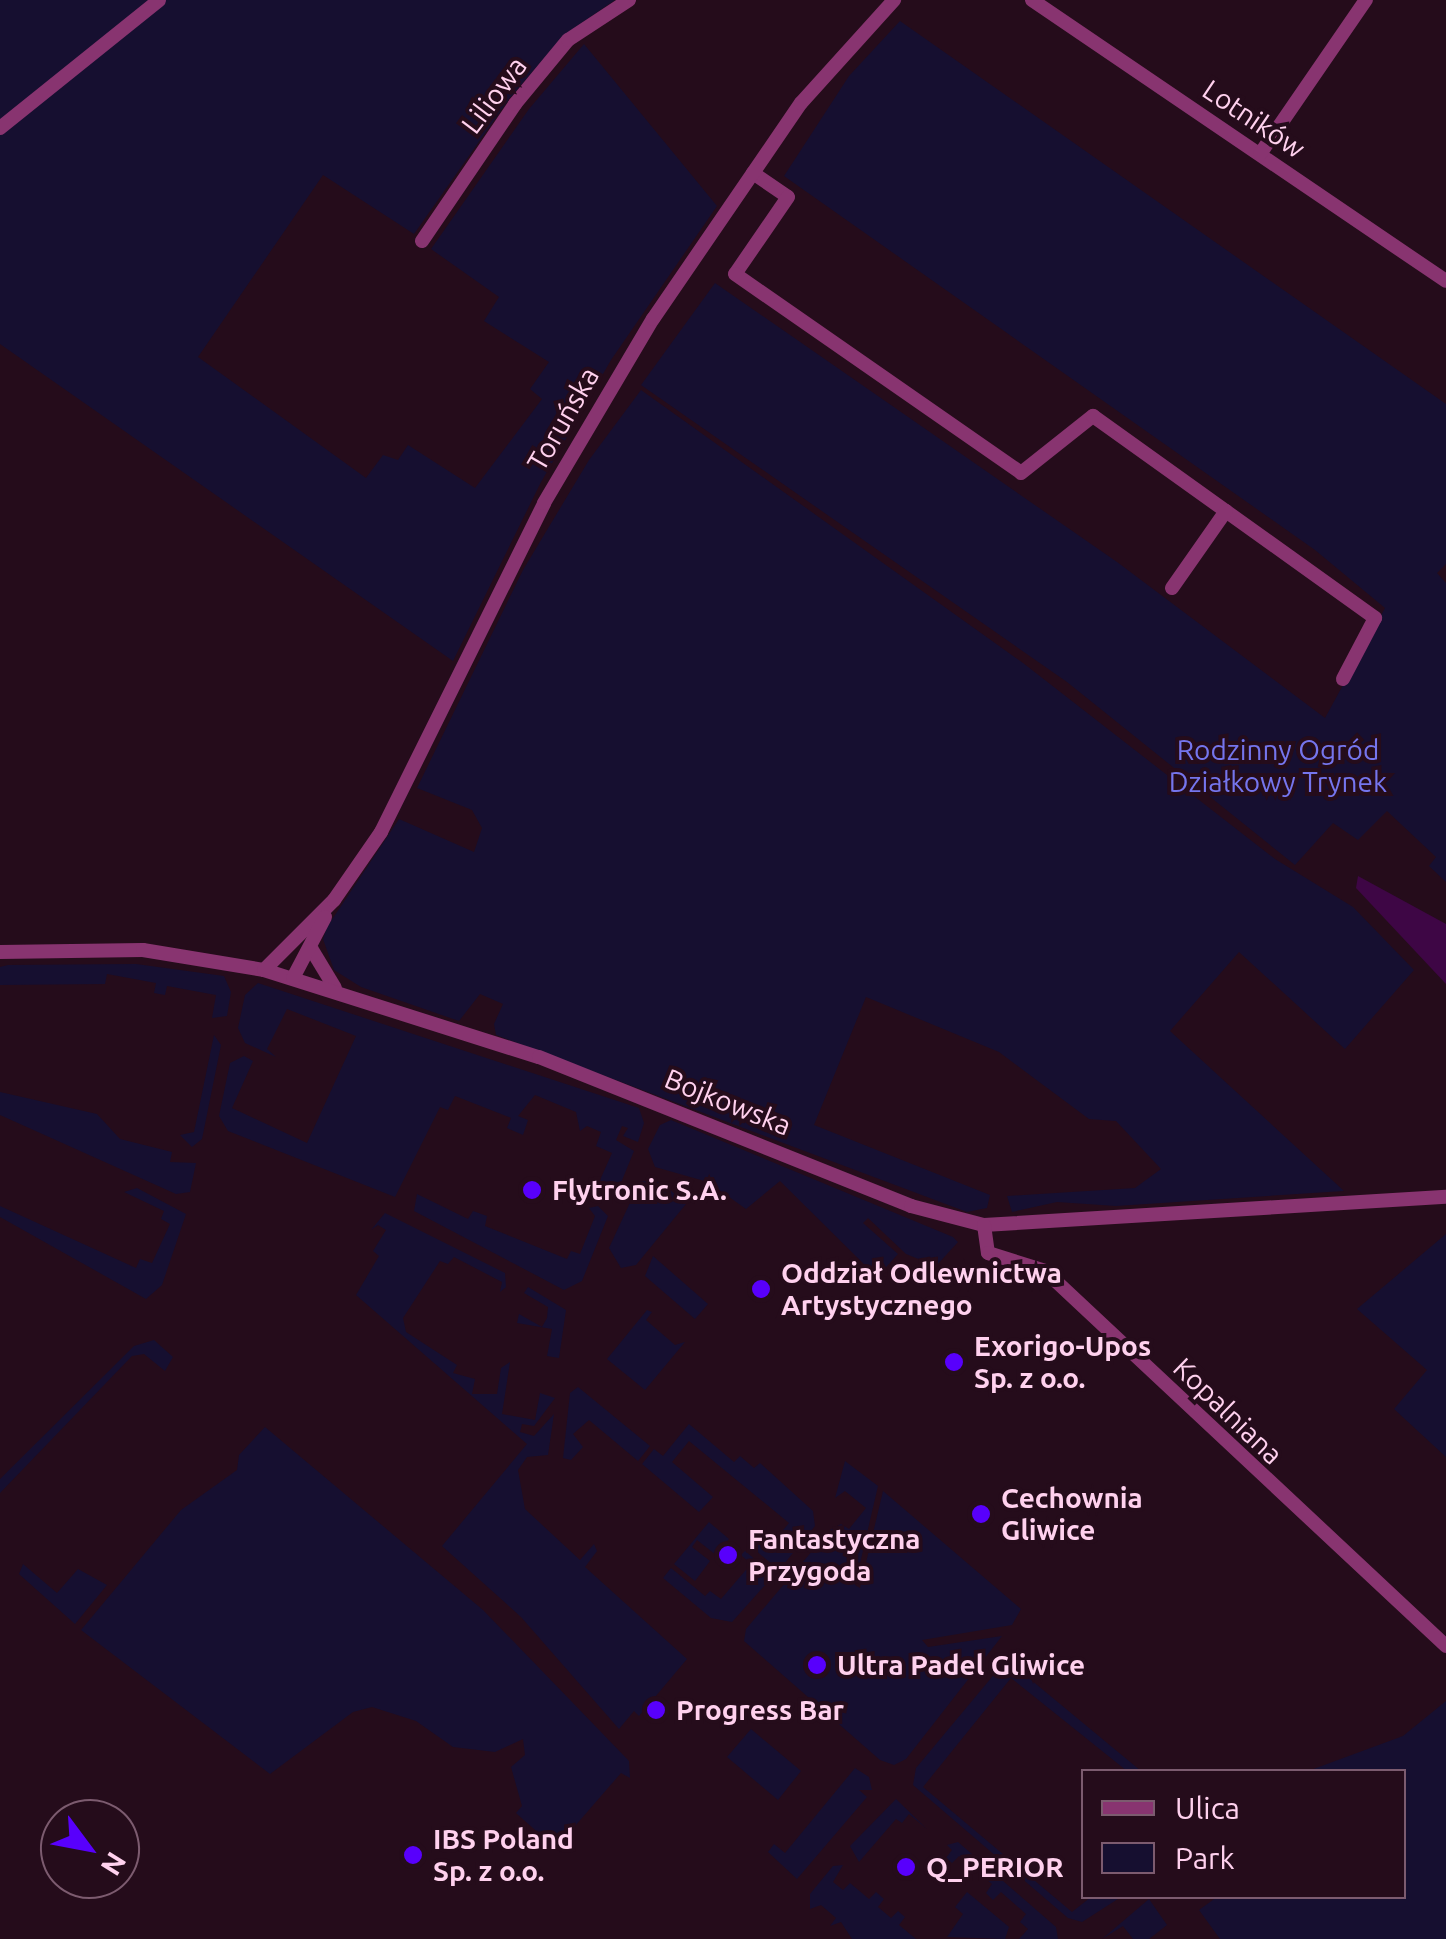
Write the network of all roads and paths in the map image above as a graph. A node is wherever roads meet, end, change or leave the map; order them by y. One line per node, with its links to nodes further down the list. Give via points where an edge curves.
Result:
1 (158, 0): 6 (street)
2 (628, 0): 9 (street, Liliowa, via 568,40 515,104)
3 (894, 0): 8 (street, Toruńska, via 801,103)
4 (1032, 0): 7 (street, Lotników)
5 (1366, 0): 7 (street)
6 (0, 128)
7 (1260, 154): 10 (street, Lotników)
8 (753, 173): 11 (street, via 788,197 735,274 756,289 1021,473 1094,416); 14 (street, Toruńska, via 589,421 403,794)
9 (422, 241)
10 (1446, 281)
11 (1226, 510): 12 (street); 13 (street, via 1375,618)
12 (1172, 588)
13 (1343, 680)
14 (334, 900): 15 (street, Toruńska); 16 (street, Toruńska)
15 (297, 943): 18 (street, Toruńska); 19 (street)
16 (312, 950): 19 (street, Toruńska); 20 (street)
17 (0, 952): 18 (street, Bojkowska, via 142,950)
18 (264, 970): 19 (street, Bojkowska)
19 (293, 978): 20 (street, Bojkowska)
20 (339, 992): 22 (street, Bojkowska, via 661,1101 932,1214)
21 (1446, 1197): 22 (street, Bojkowska)
22 (984, 1225): 23 (street, Kopalniana, via 988,1252 1046,1271)
23 (1446, 1646)

